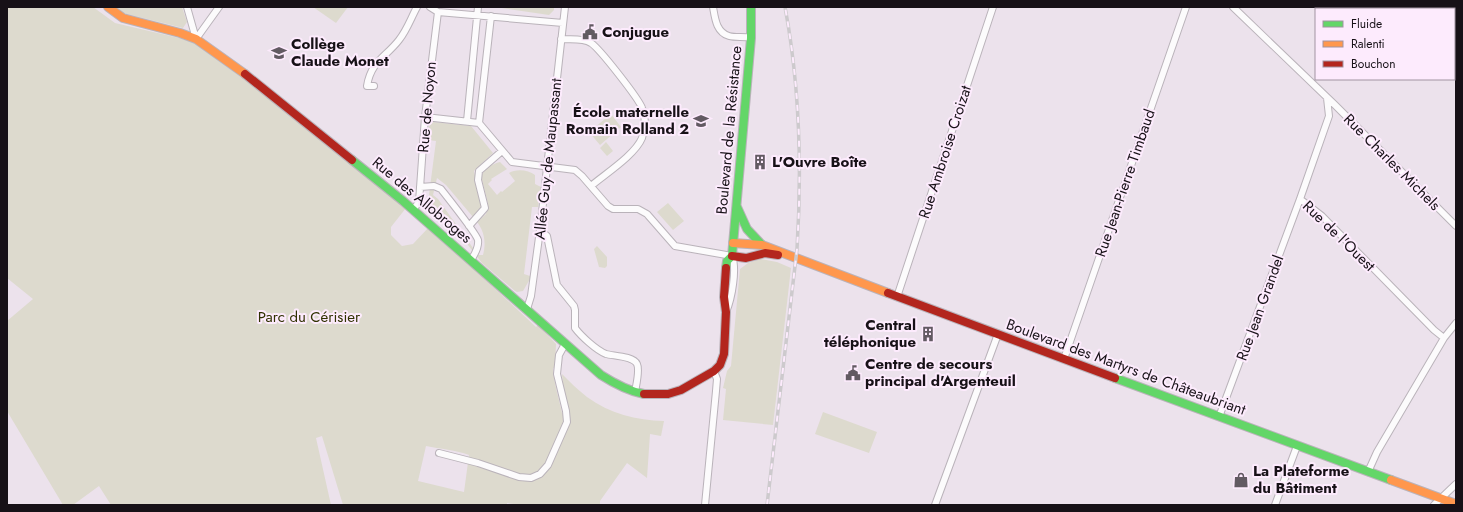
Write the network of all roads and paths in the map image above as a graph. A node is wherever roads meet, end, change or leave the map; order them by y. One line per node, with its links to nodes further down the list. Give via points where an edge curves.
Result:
1 (108, 7): 18 (main road, Rue des Allobroges, via 123,18)
2 (187, 7): 18 (street)
3 (219, 7): 18 (street)
4 (417, 7): 22 (street, via 399,40 371,71 367,86)
5 (430, 7): 13 (street)
6 (478, 7): 14 (street)
7 (565, 7): 16 (street, Allée Guy de Maupassant)
8 (713, 7): 17 (street, via 719,29 729,36)
9 (751, 7): 17 (main road, Boulevard de la Résistance)
10 (993, 7): 42 (street, Rue Ambroise Croizat)
11 (1186, 7): 48 (street, Rue Jean-Pierre Timbaud)
12 (1233, 7): 23 (street)
13 (438, 12): 14 (street); 24 (street, Rue de Noyon)
14 (477, 14): 15 (street); 20 (street)
15 (491, 16): 16 (street); 21 (street)
16 (563, 23): 19 (street, Allée Guy de Maupassant)
17 (751, 38): 32 (main road, Boulevard de la Résistance)
18 (196, 39): 33 (main road, Rue des Allobroges, via 264,88)
19 (561, 39): 28 (street, Allée Guy de Maupassant); 30 (street, via 591,43 638,100 644,114 642,138 634,150)
20 (471, 72): 21 (street); 25 (street)
21 (484, 74): 26 (street)
22 (374, 86)
23 (1327, 98): 31 (street, Rue de l'Ouest, via 1329,116); 35 (street, Rue Charles Michels)
24 (425, 117): 25 (street); 29 (street, Rue de Noyon)
25 (467, 121): 26 (street)
26 (479, 123): 27 (street)
27 (502, 151): 28 (street, via 512,162); 34 (street, via 479,171 478,180 485,208)
28 (547, 166): 30 (street, via 576,170); 36 (street, Allée Guy de Maupassant)
29 (420, 186): 33 (street, Rue de Noyon, via 419,202); 34 (street, via 441,189)
30 (591, 186): 40 (street, via 608,206 638,209 647,214 675,246)
31 (1300, 199): 46 (street, Rue de l'Ouest, via 1322,216); 51 (street, Rue Jean Grandel)
32 (736, 204): 37 (main road, Boulevard de la Résistance); 38 (main road, Boulevard des Martyrs de Châteaubriant, via 747,229)
33 (413, 210): 41 (main road, Rue des Allobroges)
34 (469, 226): 41 (street, via 478,239 475,254)
35 (1456, 226)
36 (540, 230): 43 (street, Allée Guy de Maupassant); 50 (street, via 547,236 557,285 574,306 575,328 605,354 629,358 637,364)
37 (733, 243): 38 (main road, Boulevard des Martyrs de Châteaubriant); 40 (main road, Boulevard de la Résistance)
38 (762, 245): 39 (main road, Boulevard des Martyrs de Châteaubriant)
39 (787, 255): 40 (main road, Boulevard des Martyrs de Châteaubriant, via 765,253 746,258); 42 (main road, Boulevard des Martyrs de Châteaubriant)
40 (732, 256): 49 (main road, Boulevard de la Résistance, via 727,261 726,269 723,359)
41 (470, 260): 43 (main road, Rue des Allobroges)
42 (897, 297): 45 (main road, Boulevard des Martyrs de Châteaubriant)
43 (527, 310): 47 (main road, Rue des Allobroges)
44 (1456, 324): 46 (street)
45 (998, 334): 48 (main road, Boulevard des Martyrs de Châteaubriant); 59 (street)
46 (1444, 338): 54 (street, via 1376,452)
47 (566, 344): 50 (main road, Rue des Allobroges, via 607,379); 53 (street, via 559,355 557,374 567,422 548,465 540,474 531,478 519,477)
48 (1064, 360): 51 (main road, Boulevard des Martyrs de Châteaubriant)
49 (714, 371): 50 (main road, Rue des Allobroges, via 681,390 668,394); 58 (street, via 717,379)
50 (635, 392)
51 (1220, 417): 52 (main road, Boulevard des Martyrs de Châteaubriant)
52 (1297, 446): 54 (main road, Boulevard des Martyrs de Châteaubriant); 60 (street)
53 (439, 453)
54 (1368, 472): 56 (main road, Boulevard des Martyrs de Châteaubriant)
55 (1456, 484): 56 (street)
56 (1441, 499): 57 (main road, Boulevard des Martyrs de Châteaubriant); 61 (street)
57 (1456, 504)
58 (705, 505)
59 (935, 505)
60 (1276, 505)
61 (1434, 505)

